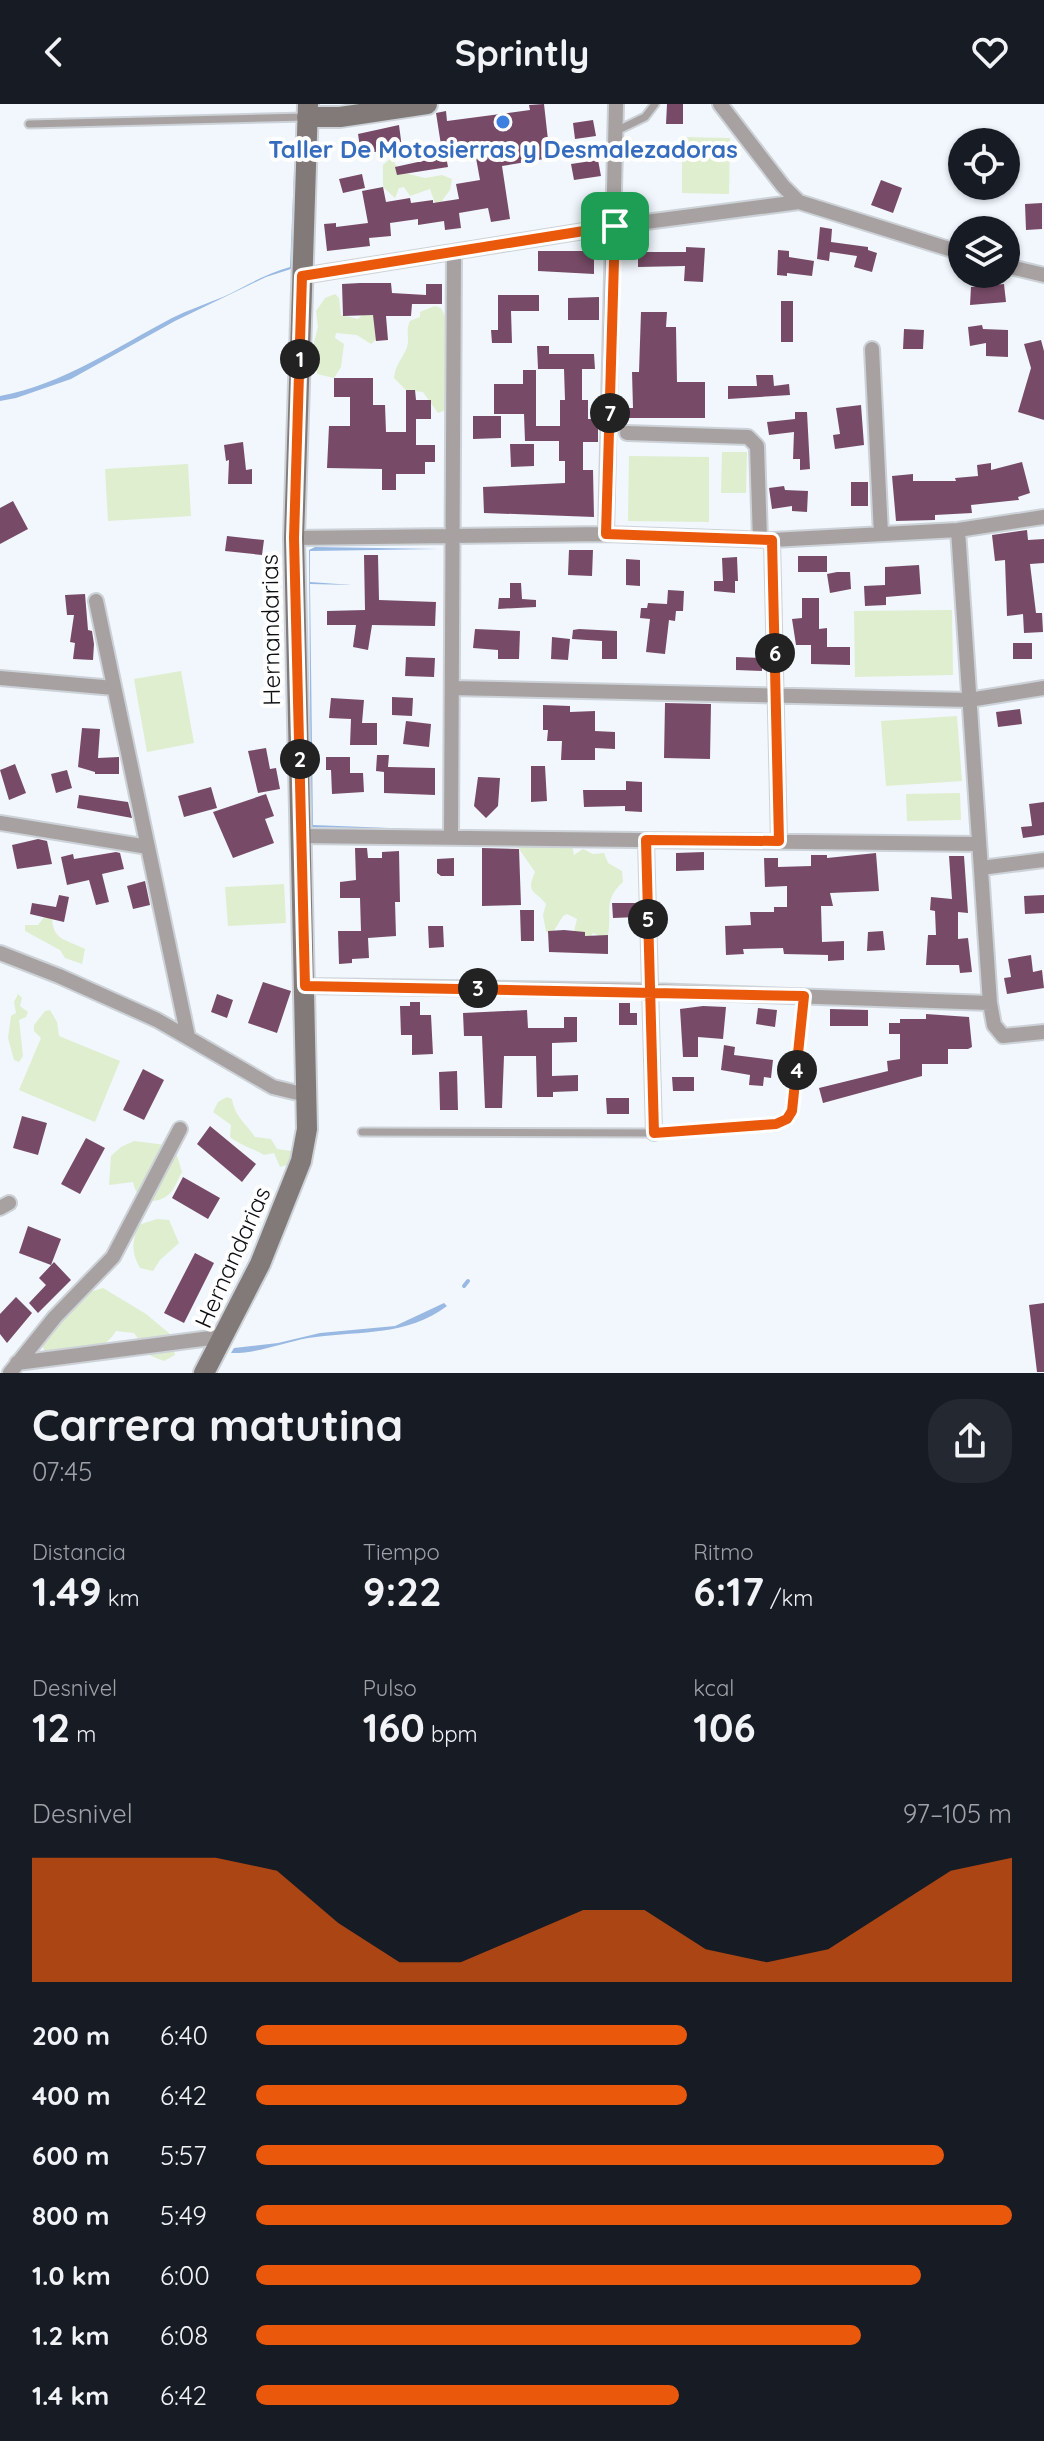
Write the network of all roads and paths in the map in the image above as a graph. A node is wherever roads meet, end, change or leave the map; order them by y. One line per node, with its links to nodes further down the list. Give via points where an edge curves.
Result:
1 (427, 104): 5 (street, via 340,117)
2 (616, 104): 7 (street)
3 (655, 104): 7 (lane, via 645,117)
4 (720, 104): 8 (street)
5 (307, 110): 6 (lane); 14 (street, Hernandarias)
6 (29, 124)
7 (616, 131): 9 (street)
8 (799, 202): 9 (street); 10 (street)
9 (615, 226): 11 (street); 19 (street)
10 (948, 249)
11 (454, 252): 14 (street); 21 (street)
12 (1020, 269): 13 (street)
13 (1044, 275)
14 (302, 276): 22 (street, Hernandarias)
15 (872, 349): 20 (street)
16 (627, 433): 23 (street, via 754,440)
17 (1044, 517): 18 (street)
18 (958, 530): 20 (street); 30 (street)
19 (606, 534): 21 (street); 23 (street)
20 (881, 534): 23 (street)
21 (453, 536): 22 (street); 27 (street)
22 (294, 538): 32 (street, Hernandarias)
23 (766, 540): 29 (street)
24 (96, 601): 26 (street)
25 (0, 678): 26 (street)
26 (114, 688): 37 (street)
27 (452, 688): 29 (street); 33 (street)
28 (1044, 688): 30 (street)
29 (776, 695): 30 (street); 35 (street)
30 (969, 700): 36 (street)
31 (0, 823): 37 (street)
32 (302, 836): 33 (street); 41 (street, Hernandarias)
33 (451, 837): 34 (street)
34 (646, 840): 35 (street); 42 (street)
35 (779, 841): 36 (street)
36 (979, 844): 39 (street)
37 (148, 847): 46 (street)
38 (1044, 860): 39 (street)
39 (981, 868): 44 (street)
40 (0, 953): 46 (street)
41 (305, 986): 42 (street); 47 (street, Hernandarias)
42 (650, 991): 43 (street); 50 (street)
43 (804, 996): 44 (street); 50 (lane, via 787,1119)
44 (990, 1003): 45 (street, via 994,1025 1003,1036)
45 (1044, 1032)
46 (188, 1037): 47 (street, via 273,1087)
47 (306, 1095): 51 (street, Hernandarias, via 301,1161)
48 (180, 1129): 52 (street, via 113,1257)
49 (362, 1132): 50 (lane)
50 (654, 1133)
51 (226, 1336): 52 (street); 53 (street, Hernandarias)
52 (14, 1368)
53 (204, 1373)

